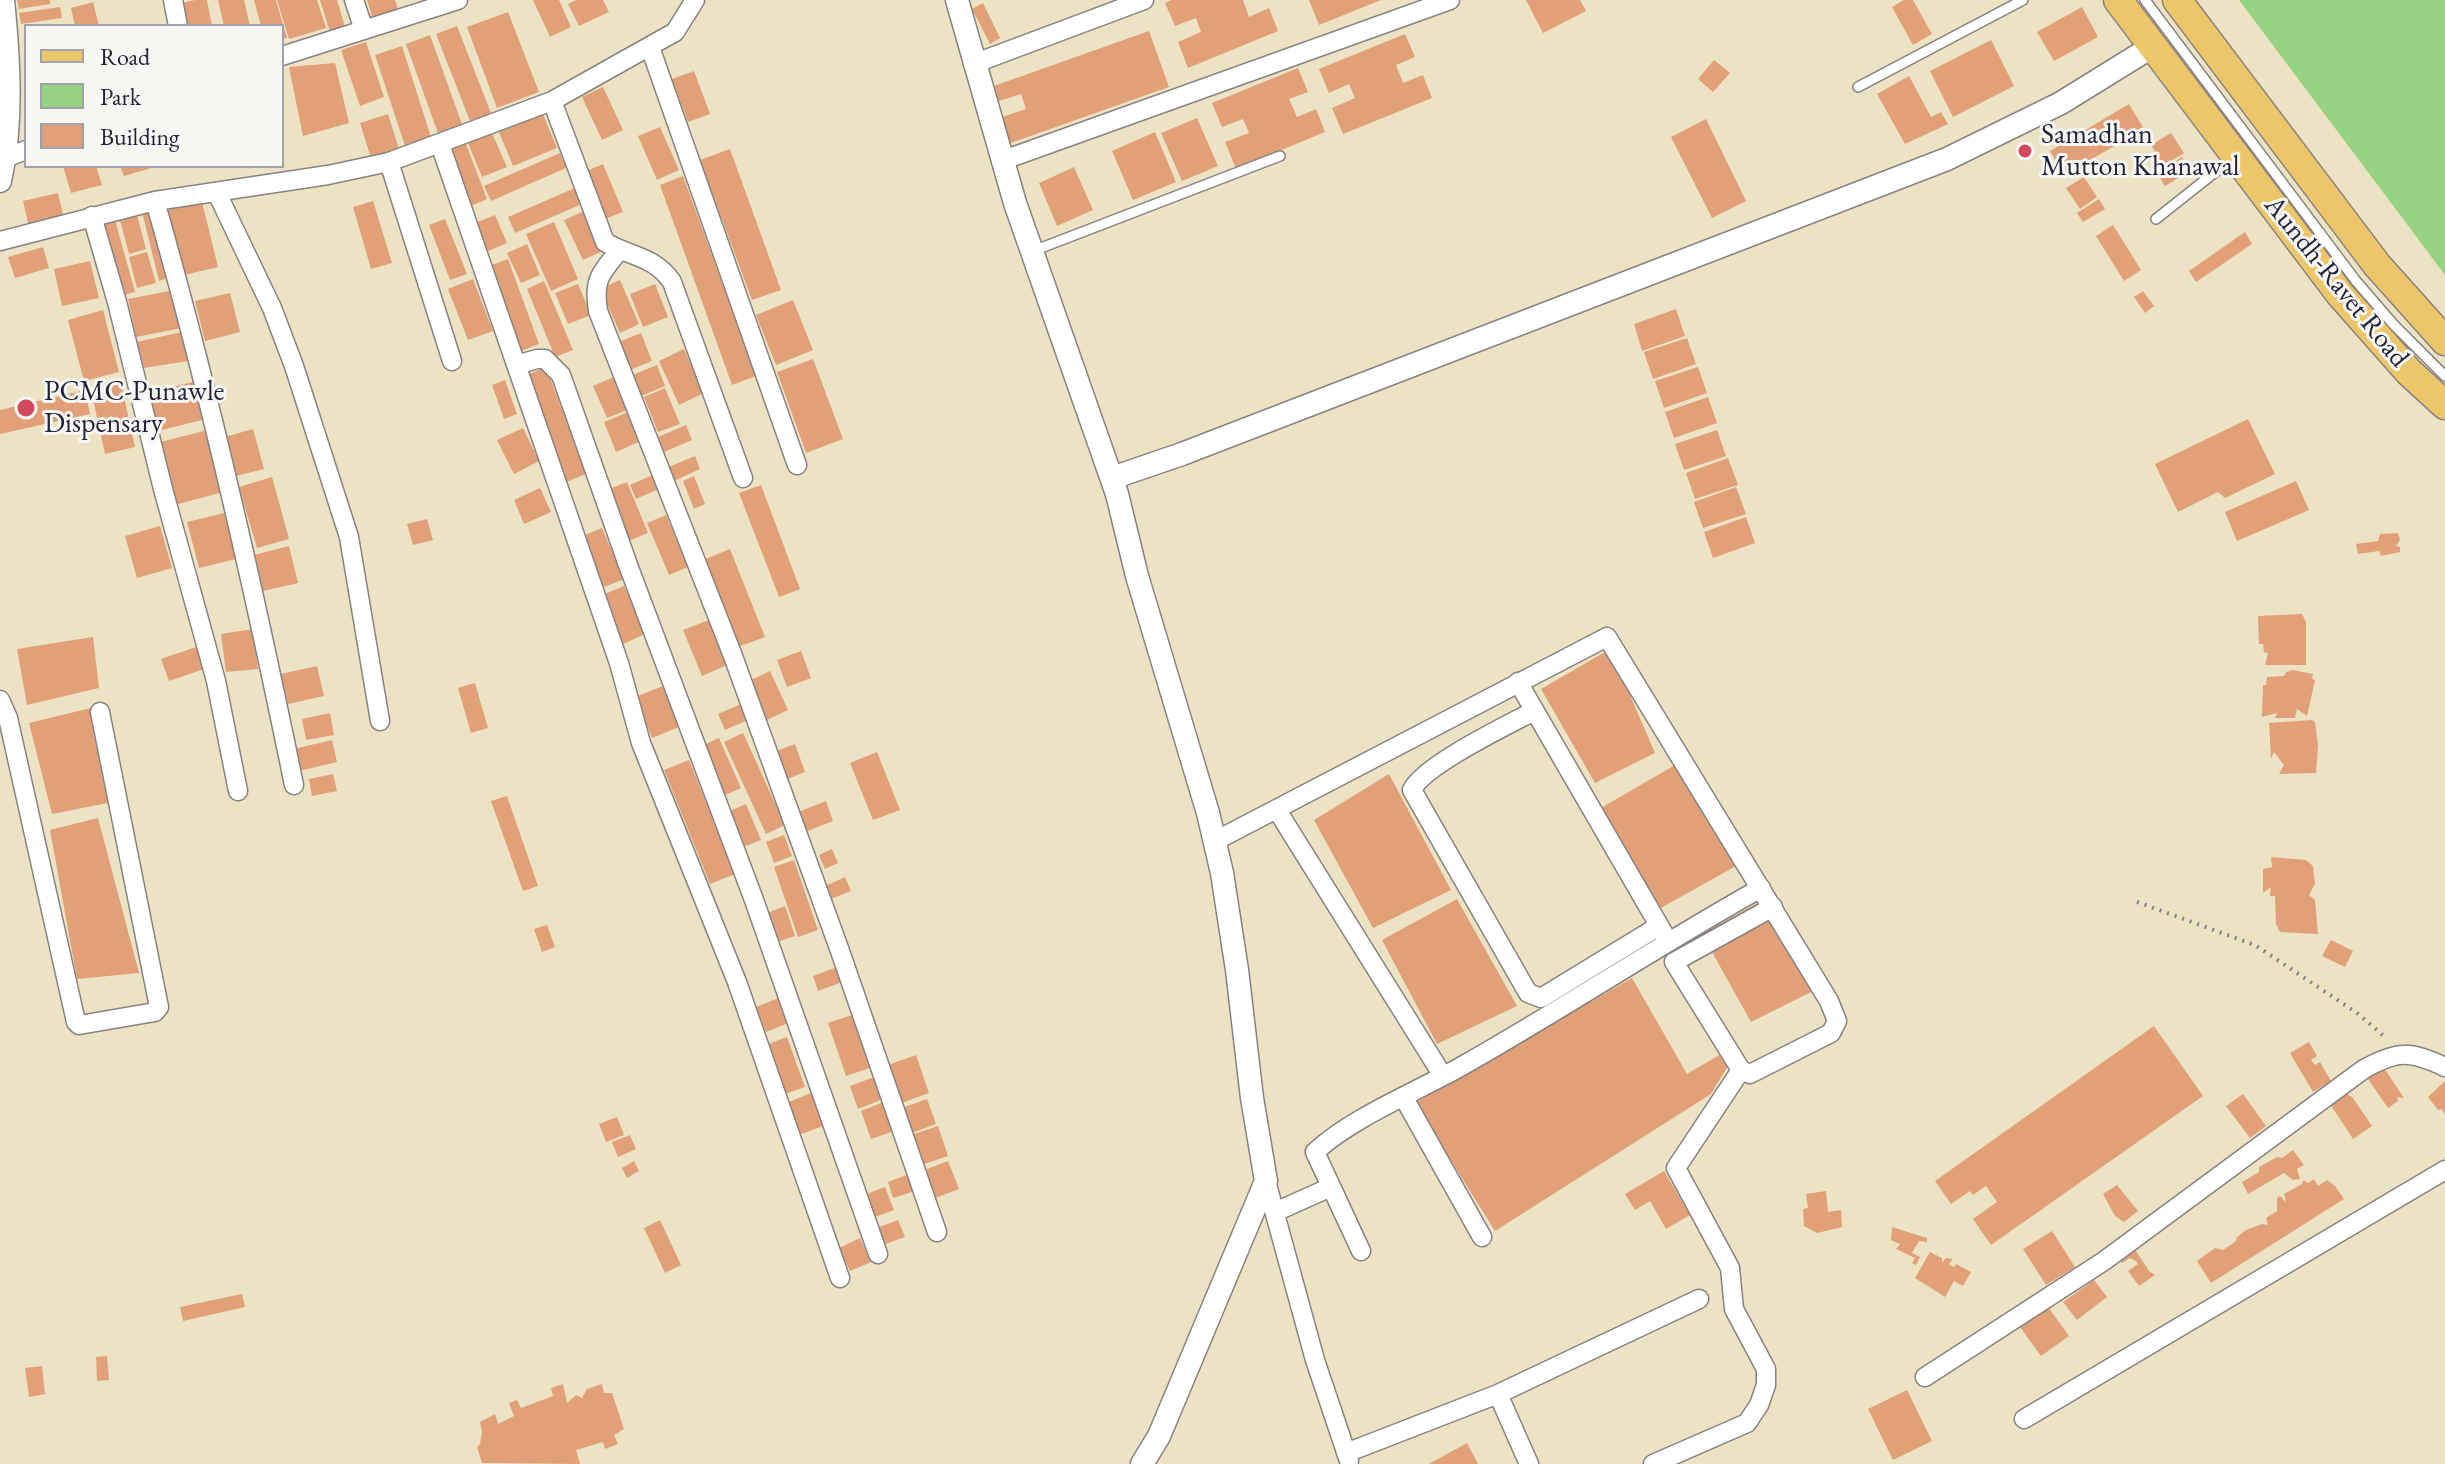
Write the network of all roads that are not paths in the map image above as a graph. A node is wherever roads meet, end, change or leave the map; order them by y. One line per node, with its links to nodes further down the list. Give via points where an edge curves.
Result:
1 (3, 0): 22 (street)
2 (173, 0): 13 (street)
3 (354, 0): 14 (street)
4 (458, 0): 14 (street)
5 (695, 0): 16 (street, via 675,32)
6 (957, 0): 18 (street)
7 (1144, 0): 18 (street)
8 (1450, 0): 25 (street)
9 (2023, 0): 19 (lane)
10 (2118, 0): 15 (main road, Aundh-Ravet Road)
11 (2145, 0): 38 (lane, via 2356,281)
12 (2177, 0): 35 (main road, Aundh-Ravet Road, via 2377,265)
13 (178, 24)
14 (364, 30): 17 (street)
15 (2153, 46): 23 (main road, Aundh-Ravet Road); 42 (street, via 2061,103 1947,159)
16 (650, 47): 20 (street); 40 (street)
17 (284, 55)
18 (973, 64): 25 (street)
19 (1858, 87)
20 (552, 101): 21 (street); 33 (street, via 600,232)
21 (440, 144): 26 (street); 37 (street)
22 (16, 154): 27 (street)
23 (2235, 155): 31 (lane); 39 (main road, Aundh-Ravet Road, via 2349,306)
24 (1280, 156): 34 (lane)
25 (1001, 161): 34 (street)
26 (389, 162): 28 (street); 36 (street)
27 (0, 181)
28 (217, 193): 29 (street); 47 (street, via 289,351 349,537)
29 (155, 201): 30 (street); 48 (street, via 254,590)
30 (92, 216): 32 (street); 49 (street, via 216,681)
31 (2156, 219)
32 (0, 241)
33 (619, 251): 41 (street, via 654,262 672,282); 63 (street, via 594,289 598,311 738,671)
34 (1033, 251): 42 (street)
35 (2445, 341)
36 (452, 361)
37 (516, 365): 66 (street, via 545,359 561,375); 67 (street, via 619,663 641,743 737,982)
38 (2445, 376)
39 (2445, 405)
40 (797, 465)
41 (743, 478)
42 (1112, 478): 51 (street)
43 (1518, 682): 45 (street); 50 (street); 52 (street, via 1607,637)
44 (0, 700): 46 (street, via 79,1025 159,1007)
45 (1534, 711): 54 (street); 54 (street, via 1436,766 1412,790 1528,993 1541,998)
46 (100, 712)
47 (380, 721)
48 (294, 785)
49 (238, 791)
50 (1277, 810): 51 (street); 57 (street)
51 (1215, 841): 60 (street)
52 (1761, 888): 53 (street); 54 (street)
53 (1773, 907): 56 (street, via 1674,962); 56 (street, via 1837,1021 1831,1033 1760,1070)
54 (1663, 933): 57 (street)
55 (2445, 1067): 69 (street, via 2404,1053 2364,1069 2104,1261)
56 (1741, 1070): 75 (street, via 1676,1168 1730,1268 1734,1309 1766,1369 1766,1385 1747,1423)
57 (1443, 1076): 58 (street)
58 (1404, 1098): 61 (street, via 1315,1152); 64 (street)
59 (2445, 1170): 71 (street)
60 (1266, 1181): 62 (street); 73 (street, via 1159,1436)
61 (1331, 1187): 62 (street); 65 (street)
62 (1275, 1212): 72 (street)
63 (937, 1232)
64 (1482, 1237)
65 (1361, 1251)
66 (878, 1254)
67 (840, 1278)
68 (1699, 1299): 70 (street)
69 (1925, 1377)
70 (1498, 1394): 72 (street); 74 (street)
71 (2024, 1419)
72 (1348, 1458)
73 (1142, 1464)
74 (1529, 1464)
75 (1653, 1464)

